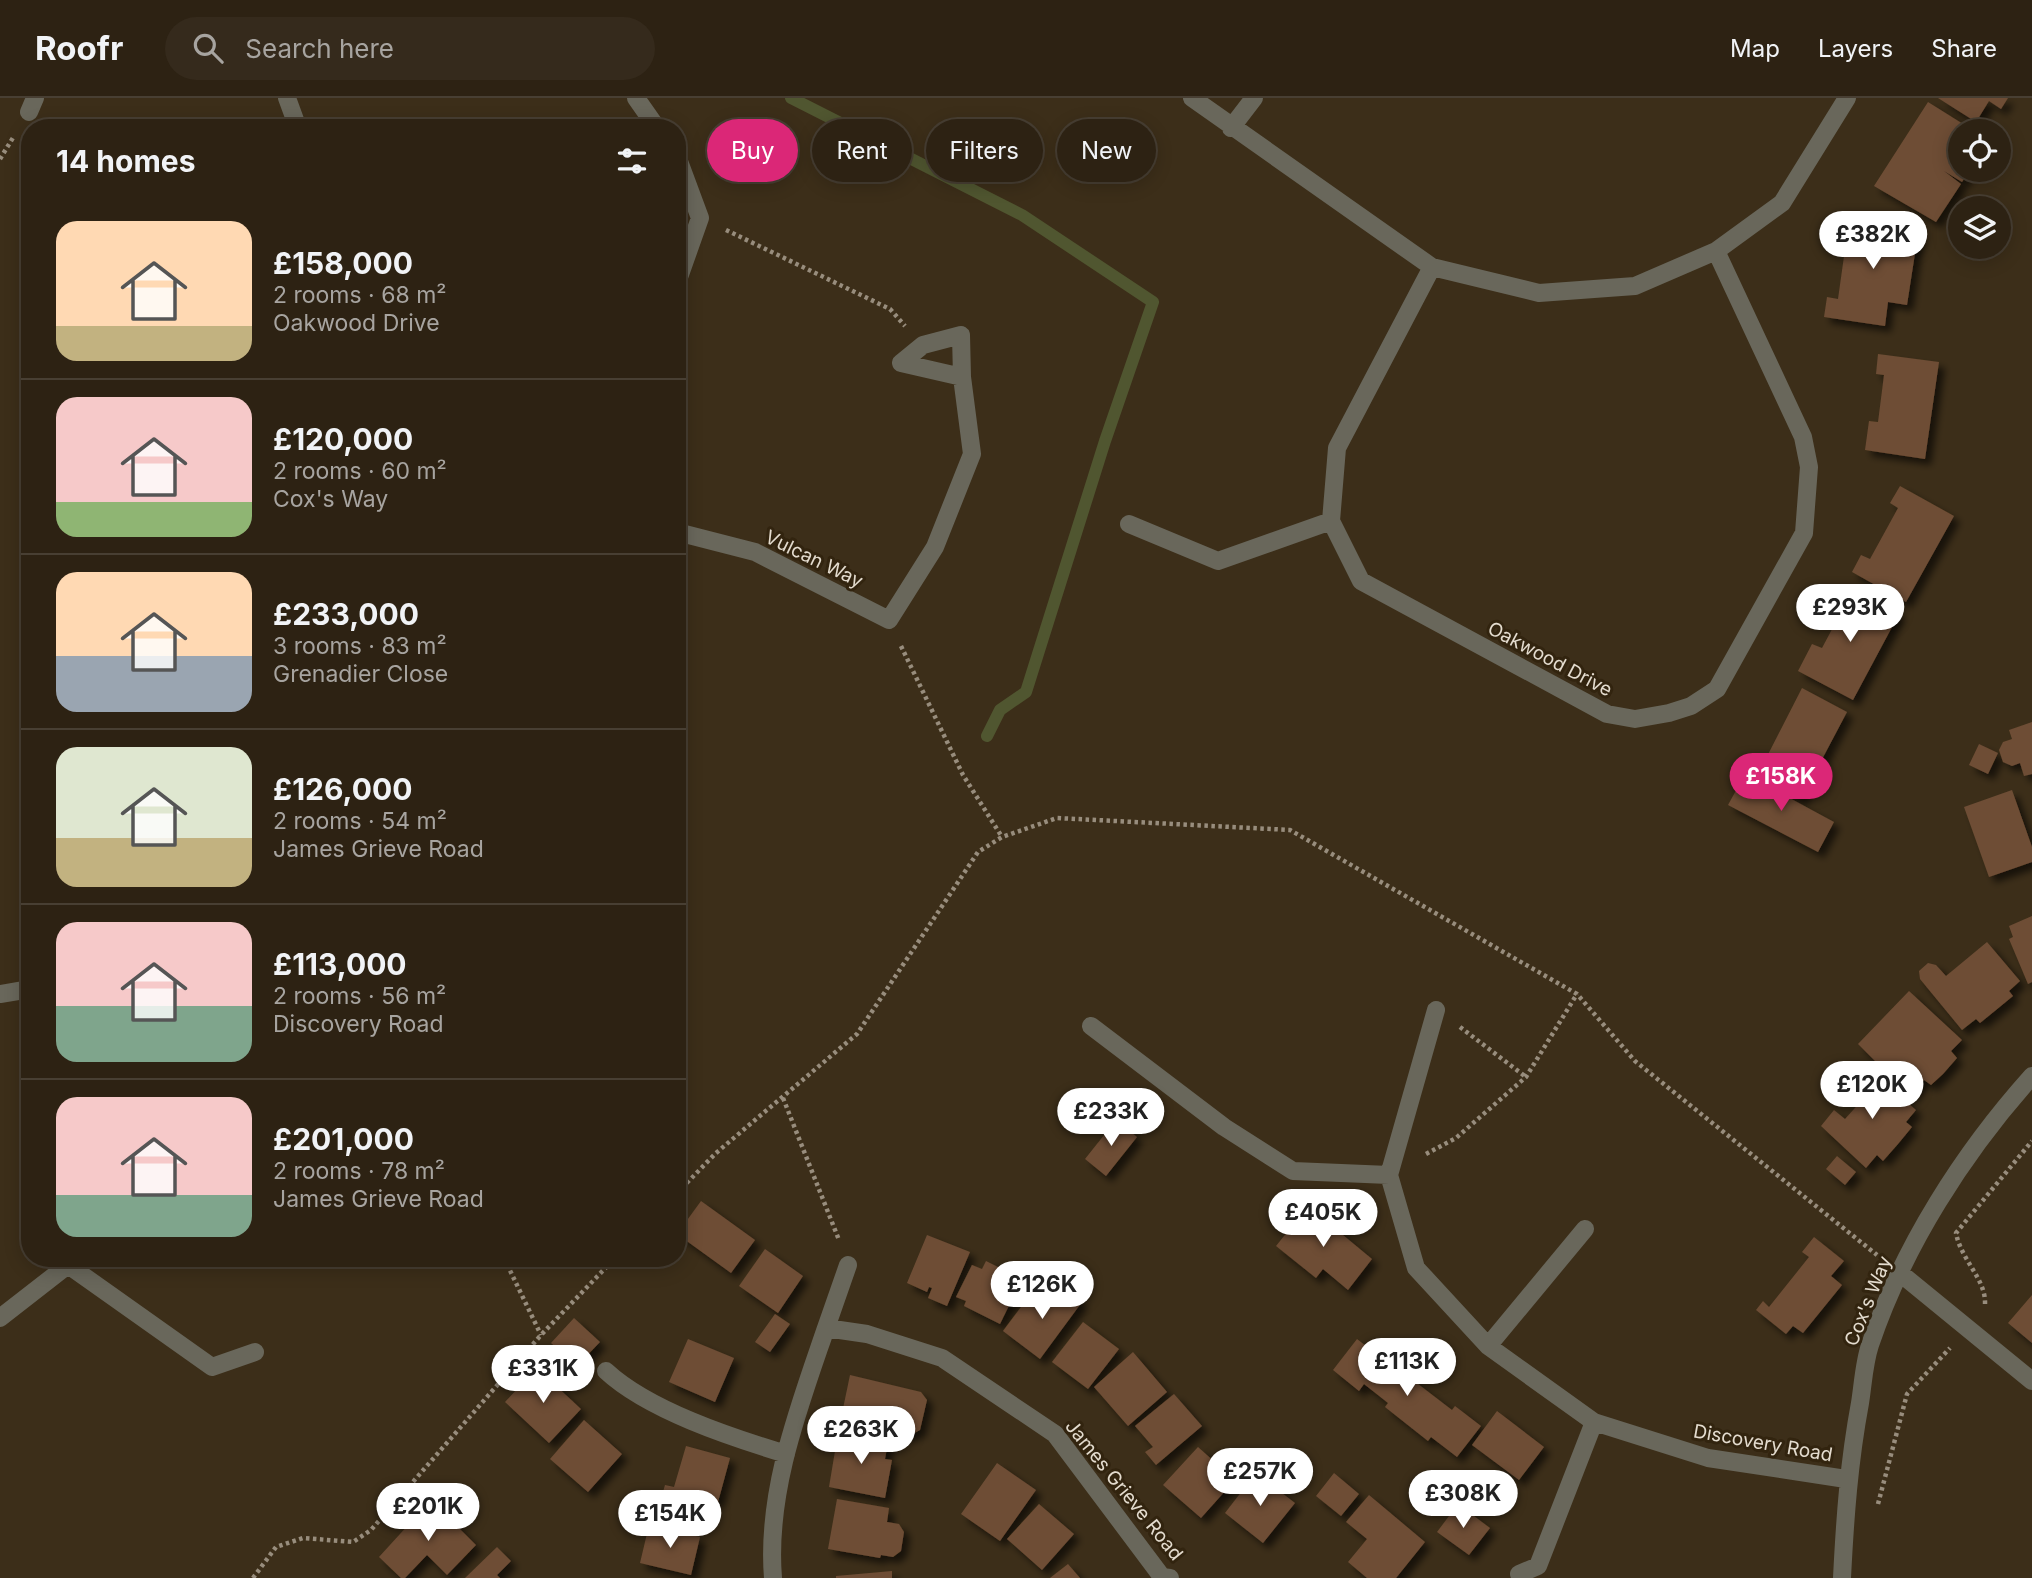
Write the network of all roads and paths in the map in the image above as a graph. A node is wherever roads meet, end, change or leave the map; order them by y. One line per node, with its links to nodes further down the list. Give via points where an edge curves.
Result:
1 (288, 98): 6 (street)
2 (636, 98): 7 (street)
3 (1192, 98): 8 (street)
4 (1254, 98): 8 (street)
5 (1847, 98): 11 (street, via 1782,203)
6 (295, 119)
7 (651, 119)
8 (1231, 128): 13 (street)
9 (686, 180): 10 (street)
10 (700, 218): 12 (street); 14 (path, via 890,309)
11 (1716, 251): 13 (street, via 1635,286 1539,293); 16 (street, Oakwood Drive, via 1782,387 1803,437 1809,467 1804,533 1717,689 1691,706 1669,713 1635,719 1606,714 1361,581)
12 (686, 258)
13 (1432, 267): 16 (street, via 1337,448)
14 (923, 345): 15 (street, via 961,335); 15 (street, via 901,363)
15 (962, 377): 19 (street, via 972,454 935,547)
16 (1331, 522): 17 (street, via 1218,561)
17 (1129, 524)
18 (686, 535): 19 (street, Vulcan Way, via 755,552)
19 (889, 620): 20 (path, via 963,775)
20 (1002, 837): 23 (path, via 1058,818 1290,830); 28 (path, via 978,852 857,1034)
21 (21, 990): 22 (street)
22 (0, 994)
23 (1577, 995): 27 (path); 38 (path, via 1634,1060)
24 (1436, 1010): 27 (path); 30 (street)
25 (1091, 1026): 30 (street, via 1224,1127 1293,1171)
26 (2032, 1076): 38 (street, Cox's Way, via 1979,1142)
27 (1526, 1077): 30 (path, via 1456,1138)
28 (783, 1098): 31 (path); 33 (path)
29 (2032, 1141): 41 (path, via 1956,1233 1959,1251 1985,1292 1984,1313)
30 (1389, 1175): 43 (street, Discovery Road, via 1416,1268)
31 (686, 1184)
32 (1585, 1229): 43 (street)
33 (848, 1265): 40 (street)
34 (63, 1267): 39 (street)
35 (76, 1267): 44 (street, via 212,1367)
36 (508, 1267): 42 (path)
37 (606, 1267): 42 (path)
38 (1900, 1273): 41 (street); 49 (street, Cox's Way, via 1869,1347)
39 (0, 1318)
40 (826, 1328): 48 (street); 55 (street, James Grieve Road, via 867,1334 942,1358 1055,1434)
41 (1968, 1329): 46 (street); 50 (path, via 1907,1394)
42 (541, 1335): 53 (path, via 372,1530 353,1542 303,1538 276,1547)
43 (1488, 1346): 47 (street, Discovery Road)
44 (255, 1352)
45 (606, 1371): 48 (street, via 626,1390 744,1441)
46 (2032, 1381)
47 (1594, 1422): 49 (street, Discovery Road, via 1708,1458); 51 (street)
48 (786, 1454): 54 (street, via 771,1553)
49 (1846, 1479): 57 (street, Cox's Way)
50 (1877, 1508)
51 (1542, 1572): 52 (street)
52 (1519, 1574)
53 (253, 1578)
54 (773, 1578)
55 (1163, 1578): 56 (street, James Grieve Road)
56 (1170, 1578)
57 (1842, 1578)

